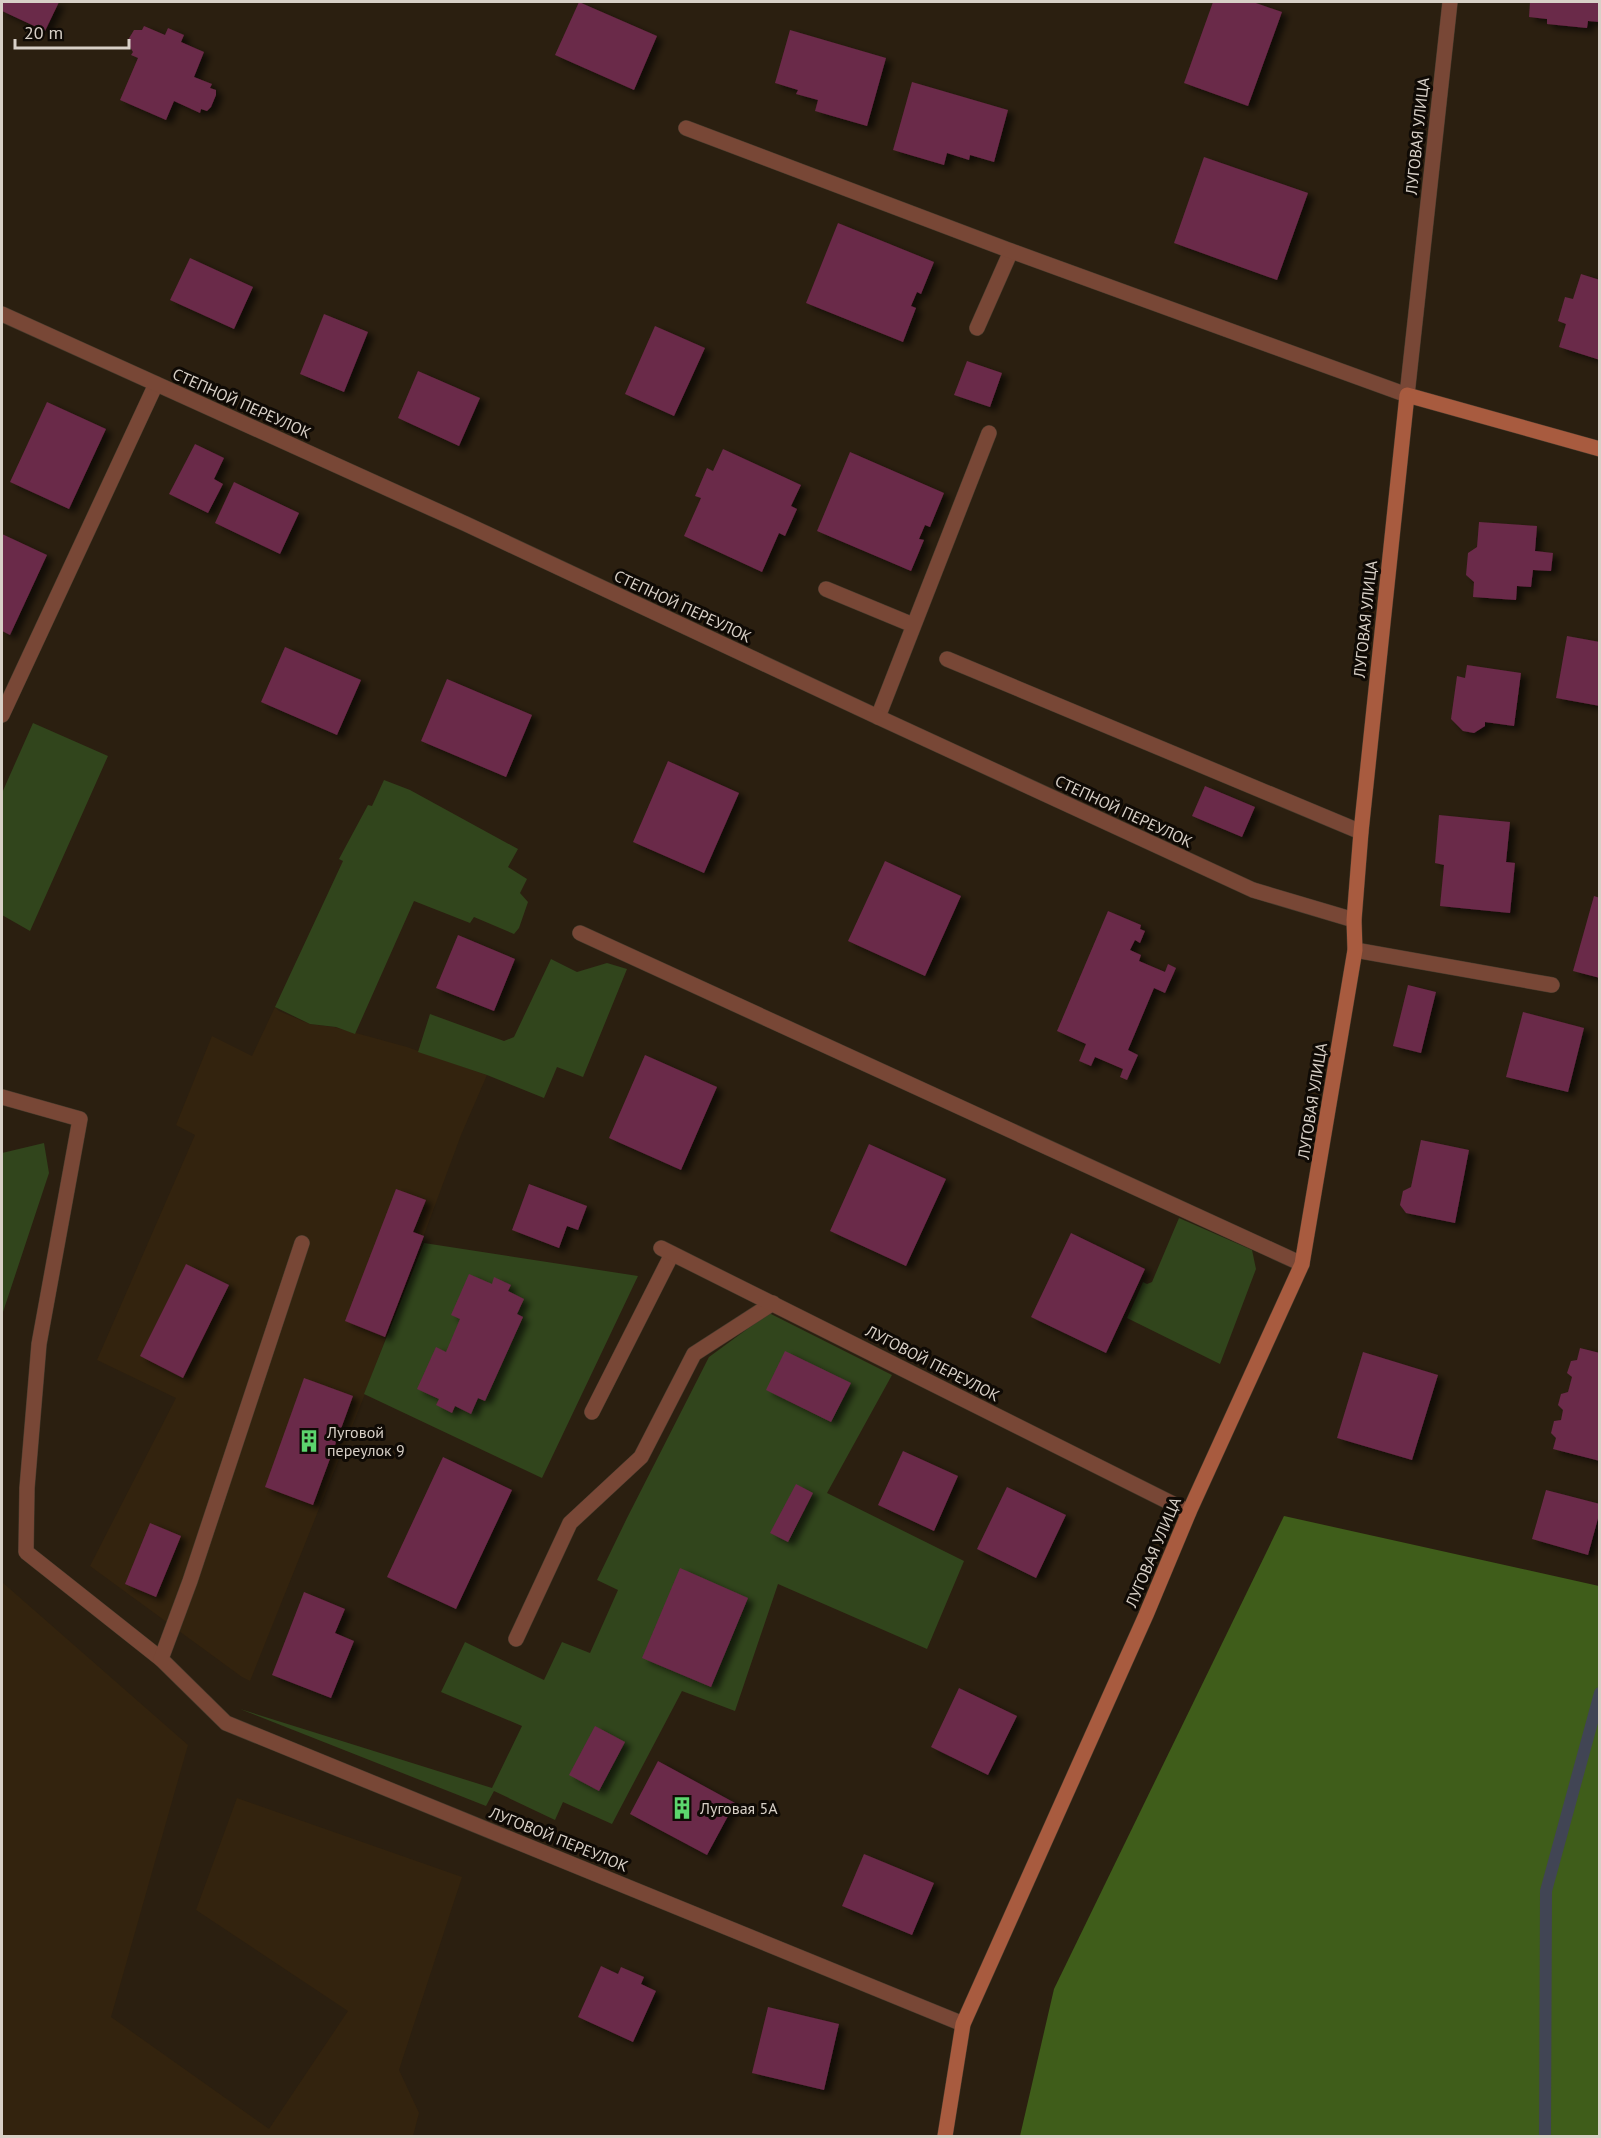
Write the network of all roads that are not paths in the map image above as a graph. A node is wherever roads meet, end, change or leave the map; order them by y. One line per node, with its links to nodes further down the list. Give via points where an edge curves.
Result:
1 (1450, 2): 7 (street, ЛУГОВАЯ УЛИЦА)
2 (686, 128): 3 (street)
3 (1011, 251): 5 (street); 7 (street)
4 (2, 314): 6 (street, СТЕПНОЙ ПЕРЕУЛОК)
5 (977, 328)
6 (156, 384): 13 (street); 14 (street, СТЕПНОЙ ПЕРЕУЛОК)
7 (1407, 394): 9 (street); 15 (street, ЛУГОВАЯ УЛИЦА)
8 (989, 434): 11 (street)
9 (1599, 449)
10 (826, 589): 11 (street)
11 (914, 625): 14 (street)
12 (946, 659): 15 (street)
13 (2, 715)
14 (878, 717): 16 (street, СТЕПНОЙ ПЕРЕУЛОК, via 1253,890)
15 (1361, 832): 16 (street, ЛУГОВАЯ УЛИЦА)
16 (1354, 920): 18 (street, ЛУГОВАЯ УЛИЦА)
17 (580, 933): 22 (street)
18 (1355, 950): 19 (street); 22 (street, ЛУГОВАЯ УЛИЦА)
19 (1552, 984)
20 (2, 1098): 27 (street, ЛУГОВОЙ ПЕРЕУЛОК, via 80,1119 39,1344 26,1552)
21 (302, 1244): 27 (street)
22 (1302, 1264): 25 (street, ЛУГОВАЯ УЛИЦА)
23 (773, 1303): 24 (street, ЛУГОВОЙ ПЕРЕУЛОК, via 667,1251); 25 (street, ЛУГОВОЙ ПЕРЕУЛОК); 26 (street, via 694,1354 640,1457 570,1523)
24 (592, 1412)
25 (1189, 1512): 28 (street, ЛУГОВАЯ УЛИЦА)
26 (516, 1639)
27 (161, 1659): 28 (street, ЛУГОВОЙ ПЕРЕУЛОК, via 226,1723)
28 (963, 2024): 29 (street, ЛУГОВАЯ УЛИЦА)
29 (945, 2136)

